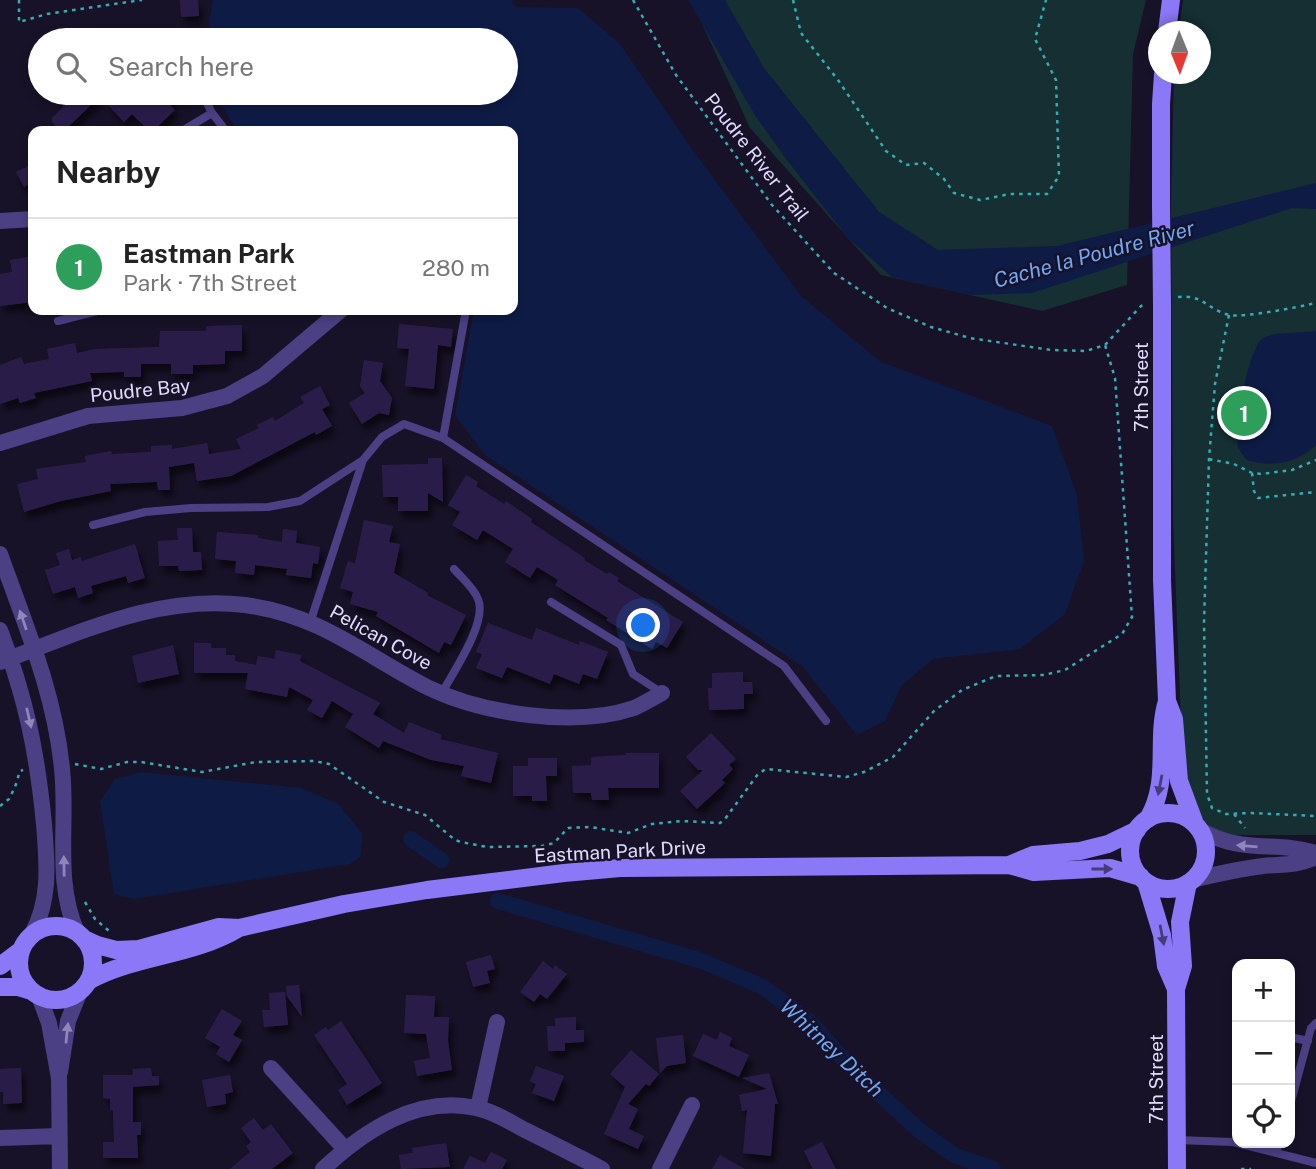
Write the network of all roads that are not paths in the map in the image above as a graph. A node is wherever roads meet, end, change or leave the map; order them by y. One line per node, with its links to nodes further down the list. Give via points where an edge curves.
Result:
1 (1171, 0): 2 (street)
2 (1168, 21)
3 (1162, 84): 27 (street, 7th Street, bridge, via 1162,580)
4 (208, 105): 5 (lane)
5 (212, 113): 6 (lane); 7 (lane)
6 (190, 126)
7 (222, 126)
8 (28, 219): 9 (street)
9 (0, 221)
10 (81, 315): 13 (lane)
11 (335, 315): 15 (street, Poudre Bay, via 263,376 227,396 182,408 88,416)
12 (465, 315): 14 (lane)
13 (58, 321)
14 (443, 438): 16 (lane, via 404,424 382,437); 28 (lane, via 784,666)
15 (0, 443)
16 (363, 460): 17 (lane, via 300,501 268,507 145,512); 21 (lane)
17 (93, 525)
18 (0, 554): 23 (street, one-way to 18)
19 (454, 569): 25 (lane, via 478,598 481,612)
20 (551, 602): 26 (lane, via 621,645 633,674)
21 (310, 622): 23 (street, Pelican Cove, via 253,606 190,603 132,614); 25 (street, Pelican Cove)
22 (0, 630): 24 (street)
23 (33, 649): 24 (street, Pelican Cove); 37 (street, one-way to 23, via 70,918 64,883 62,765 50,700)
24 (5, 660): 36 (street, one-way to 36, via 25,701 38,768 47,883)
25 (442, 693): 26 (street, Pelican Cove, via 505,712 557,716 600,715 634,707)
26 (662, 693)
27 (1167, 701): 29 (street, 7th Street, one-way to 29, via 1161,720 1160,792); 30 (street, 7th Street, via 1174,719 1179,781)
28 (826, 721)
29 (1142, 824): 30 (street, via 1157,815 1178,814); 32 (street, Eastman Park Drive, via 1108,844 1033,855); 33 (street, via 1130,855)
30 (1198, 827): 31 (street, one-way to 30, via 1297,847 1226,843); 34 (street, via 1205,840 1205,862)
31 (1316, 855): 34 (street, via 1298,865 1230,871)
32 (1009, 865): 33 (street, Eastman Park Drive, one-way to 33, via 1034,872 1110,868); 35 (street, Eastman Park Drive, via 693,867 564,873 344,904)
33 (1144, 880): 34 (street, via 1171,889); 42 (street, 7th Street, one-way to 42)
34 (1190, 882): 42 (street, 7th Street, via 1180,922 1183,966)
35 (239, 928): 37 (street, Eastman Park Drive, via 219,927 139,949 97,946); 40 (street, Eastman Park Drive, via 221,939 117,967)
36 (32, 934): 37 (street, via 59,926); 38 (street)
37 (80, 936): 40 (street, via 93,959)
38 (20, 951): 39 (street); 43 (street, via 20,974)
39 (0, 966)
40 (84, 986): 43 (street, via 60,1000); 49 (street, one-way to 40, via 68,1021)
41 (0, 987): 43 (street, via 18,987)
42 (1176, 989): 55 (street, 7th Street)
43 (35, 994): 49 (street, via 49,1023)
44 (497, 1023): 52 (street)
45 (1316, 1024): 47 (lane)
46 (1295, 1038): 47 (lane)
47 (1308, 1041): 50 (lane)
48 (271, 1068): 57 (street)
49 (59, 1078): 53 (street)
50 (1295, 1087)
51 (692, 1105): 63 (street)
52 (478, 1108): 57 (street, via 411,1111 377,1126); 60 (street)
53 (60, 1136): 54 (street); 61 (street)
54 (0, 1138)
55 (1177, 1140): 58 (lane, via 1233,1142); 64 (street, 7th Street)
56 (1278, 1148): 58 (lane)
57 (345, 1149): 62 (street)
58 (1276, 1153): 59 (lane)
59 (1316, 1163)
60 (593, 1167)
61 (60, 1169)
62 (323, 1169)
63 (660, 1169)
64 (1177, 1169)

